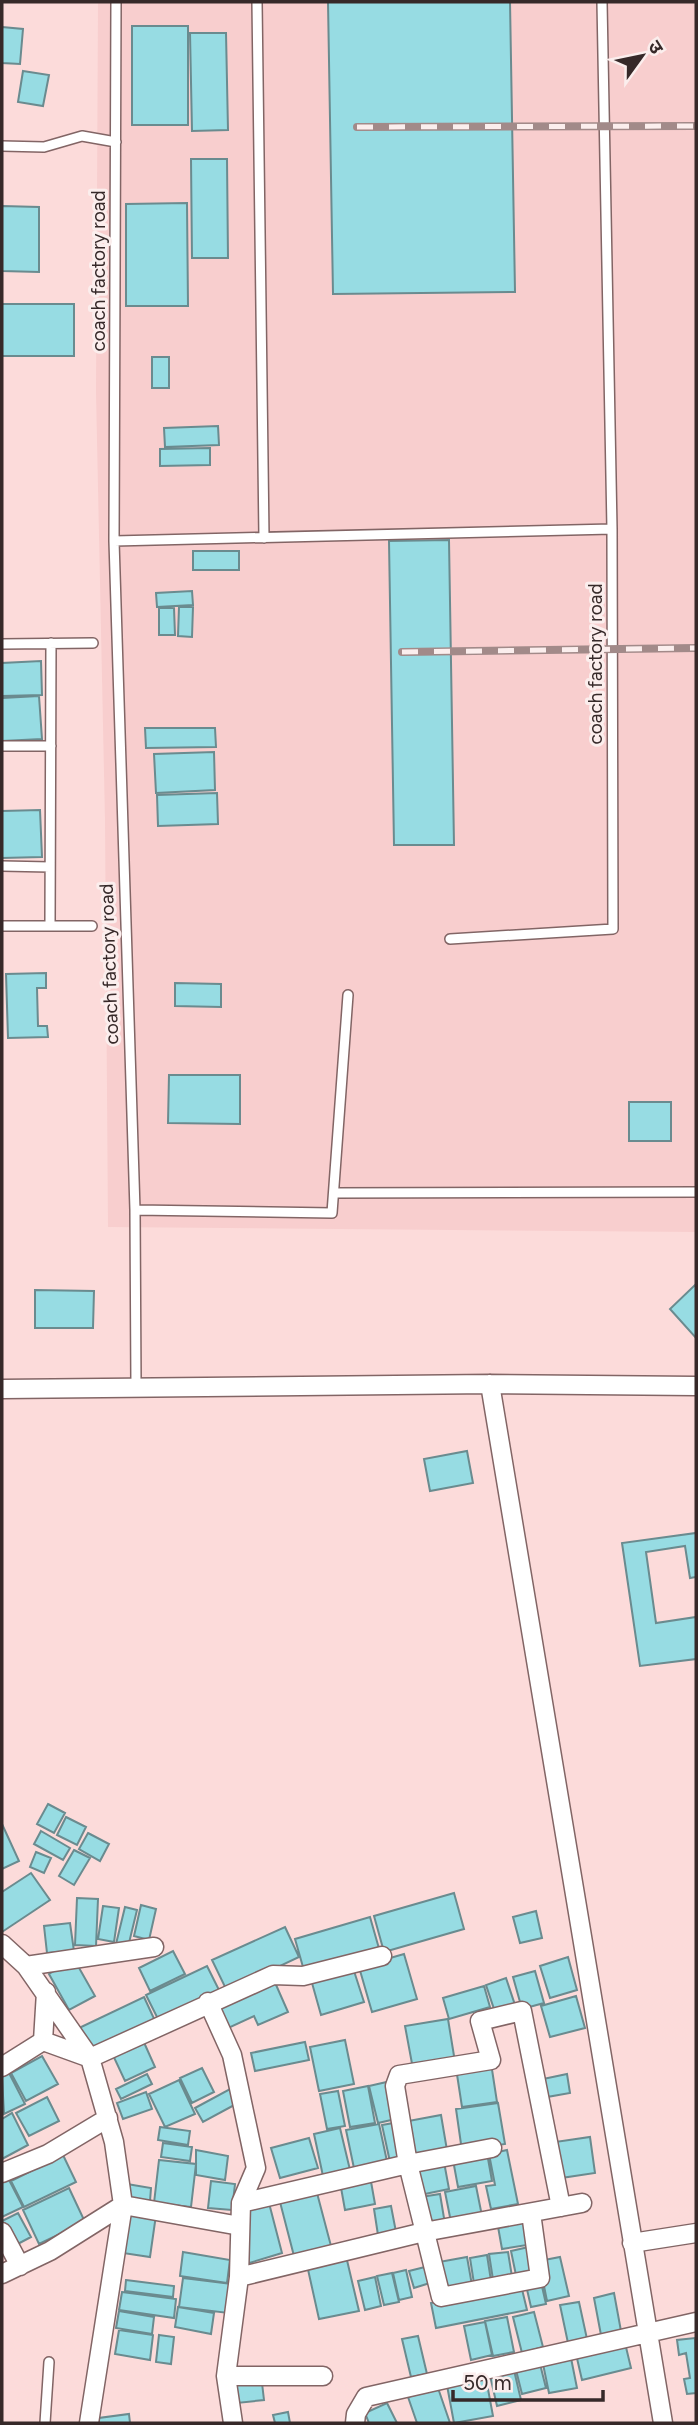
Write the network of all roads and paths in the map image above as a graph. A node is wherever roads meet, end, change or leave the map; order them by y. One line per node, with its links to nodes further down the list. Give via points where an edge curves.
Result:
1 (116, 2): 4 (lane, coach factory road)
2 (257, 2): 7 (lane)
3 (602, 2): 6 (lane, coach factory road)
4 (116, 142): 5 (lane, via 82,136 44,147); 8 (lane, coach factory road)
5 (2, 146)
6 (612, 529): 7 (lane); 19 (lane, coach factory road, via 613,929)
7 (264, 538): 8 (lane)
8 (114, 541): 23 (lane, coach factory road)
9 (51, 643): 10 (lane); 11 (lane); 13 (lane)
10 (93, 643)
11 (2, 644)
12 (2, 746): 13 (lane)
13 (51, 746): 15 (lane)
14 (2, 866): 15 (lane)
15 (50, 867): 16 (lane)
16 (50, 924): 17 (lane); 18 (lane)
17 (2, 926)
18 (92, 926)
19 (450, 939)
20 (348, 995): 22 (lane)
21 (696, 1192): 22 (lane)
22 (334, 1193): 23 (lane, via 332,1213)
23 (135, 1210): 25 (lane, coach factory road)
24 (490, 1384): 25 (street); 26 (street); 51 (street)
25 (136, 1386): 27 (street)
26 (696, 1387)
27 (2, 1389)
28 (2, 1944): 32 (street)
29 (154, 1947): 31 (street)
30 (382, 1956): 34 (street, via 303,1976 273,1975)
31 (49, 1962): 32 (street); 33 (street)
32 (26, 1966): 33 (street)
33 (46, 1994): 35 (street); 36 (street)
34 (208, 2002): 36 (street); 42 (street, via 232,2055 256,2168)
35 (43, 2041): 36 (street); 37 (street)
36 (90, 2058): 38 (street)
37 (2, 2067)
38 (108, 2118): 41 (street, via 48,2154); 44 (street)
39 (492, 2148): 40 (street)
40 (408, 2164): 42 (street); 45 (street, via 395,2086 399,2075 491,2060 480,2021 522,2011); 49 (street)
41 (2, 2173)
42 (242, 2203): 47 (street)
43 (582, 2203): 45 (street)
44 (123, 2205): 47 (street); 52 (street); 61 (street)
45 (561, 2207): 46 (street)
46 (531, 2213): 49 (street); 49 (street, via 540,2278 444,2297 439,2294)
47 (240, 2226): 54 (street)
48 (2, 2232): 52 (street)
49 (424, 2232): 54 (street)
50 (696, 2233): 51 (street)
51 (632, 2244): 56 (street)
52 (20, 2266): 53 (street)
53 (2, 2274)
54 (239, 2277): 58 (street)
55 (696, 2322): 56 (street)
56 (646, 2332): 63 (street, via 366,2398); 64 (street)
57 (49, 2362): 60 (lane)
58 (226, 2376): 59 (street); 62 (street)
59 (323, 2376)
60 (45, 2423)
61 (89, 2423)
62 (233, 2423)
63 (355, 2423)
64 (663, 2423)

